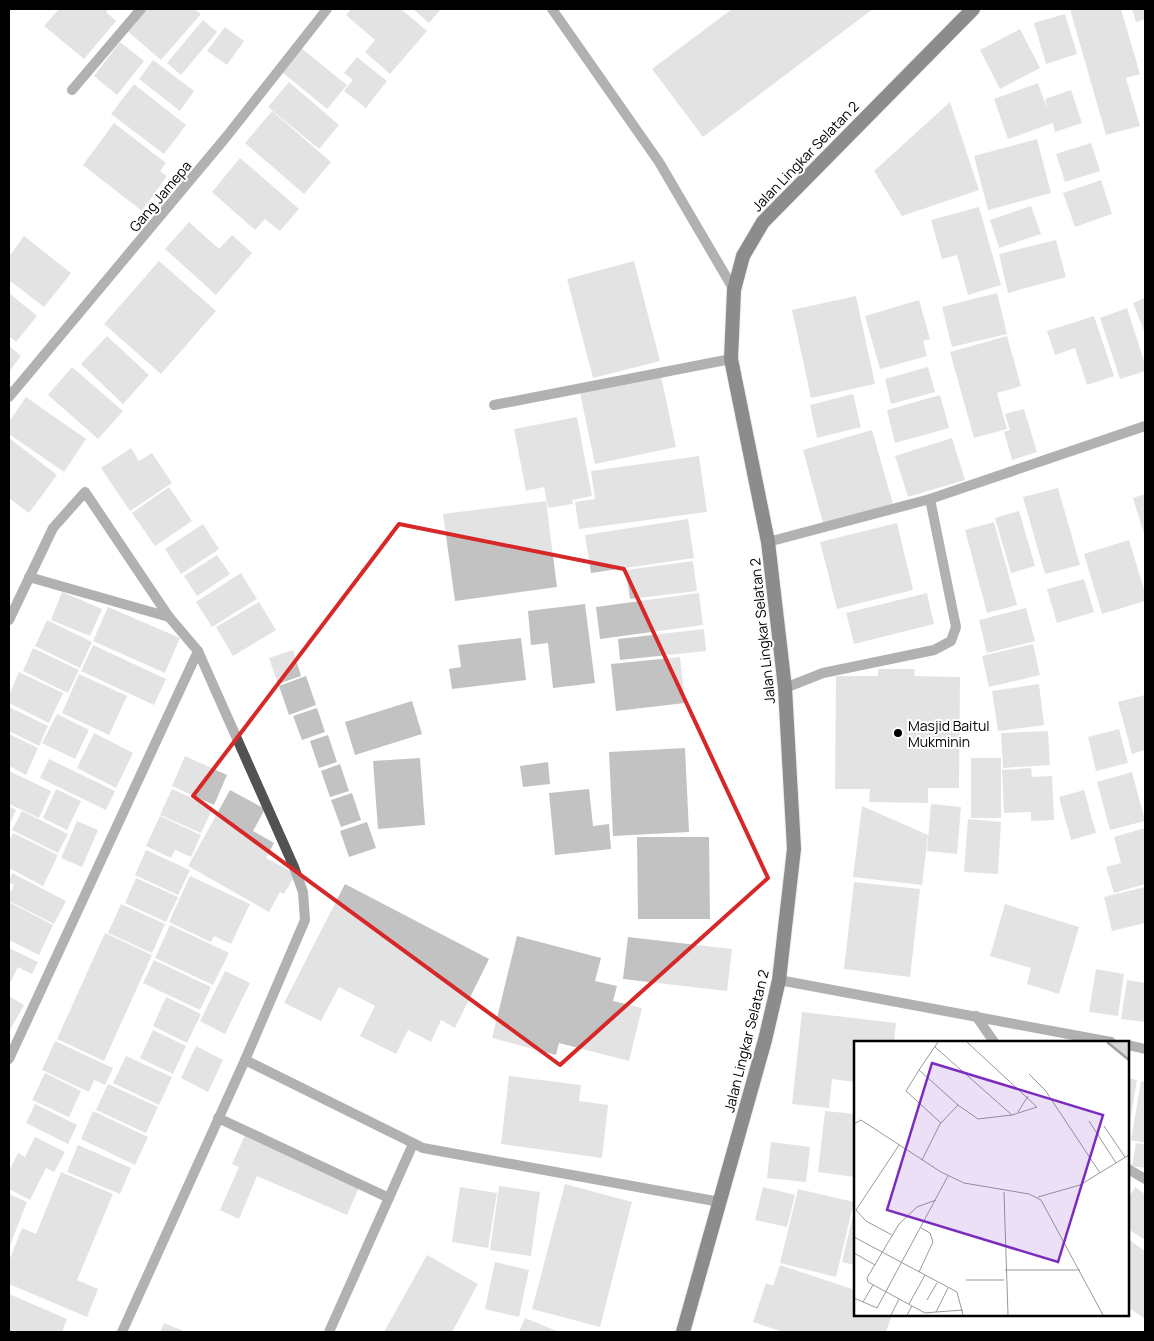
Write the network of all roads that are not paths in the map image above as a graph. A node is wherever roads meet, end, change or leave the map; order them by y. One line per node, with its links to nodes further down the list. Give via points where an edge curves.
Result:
1 (140, 9): 5 (street)
2 (327, 9): 8 (street, Gang Jamepa, via 227,136)
3 (552, 9): 6 (street, via 659,162)
4 (973, 9): 6 (highway, Jalan Lingkar Selatan 2, via 763,222 743,256)
5 (72, 90)
6 (734, 290): 7 (highway, Jalan Lingkar Selatan 2)
7 (731, 359): 9 (street); 12 (highway, Jalan Lingkar Selatan 2)
8 (9, 397)
9 (494, 405)
10 (1145, 426): 11 (street)
11 (930, 499): 12 (street); 17 (street, via 956,627 951,640 934,650 823,673)
12 (768, 542): 17 (highway, Jalan Lingkar Selatan 2)
13 (29, 577): 14 (street); 14 (street, via 53,528 85,492); 15 (street)
14 (169, 617): 16 (street)
15 (9, 620)
16 (198, 650): 24 (street); 25 (street, via 303,892 305,920)
17 (785, 688): 18 (highway, Jalan Lingkar Selatan 2, via 794,848)
18 (780, 980): 19 (street); 31 (highway, Jalan Lingkar Selatan 2)
19 (976, 1016): 20 (street); 21 (street)
20 (993, 1041)
21 (1106, 1041)
22 (1129, 1046): 23 (street)
23 (1145, 1049)
24 (9, 1059)
25 (244, 1060): 26 (street); 27 (street)
26 (218, 1118): 30 (street); 32 (street)
27 (413, 1144): 30 (street); 31 (street)
28 (1129, 1170): 29 (street)
29 (1145, 1179)
30 (389, 1198): 33 (street)
31 (720, 1202): 34 (highway, Jalan Lingkar Selatan 2)
32 (122, 1332)
33 (329, 1332)
34 (683, 1332)

